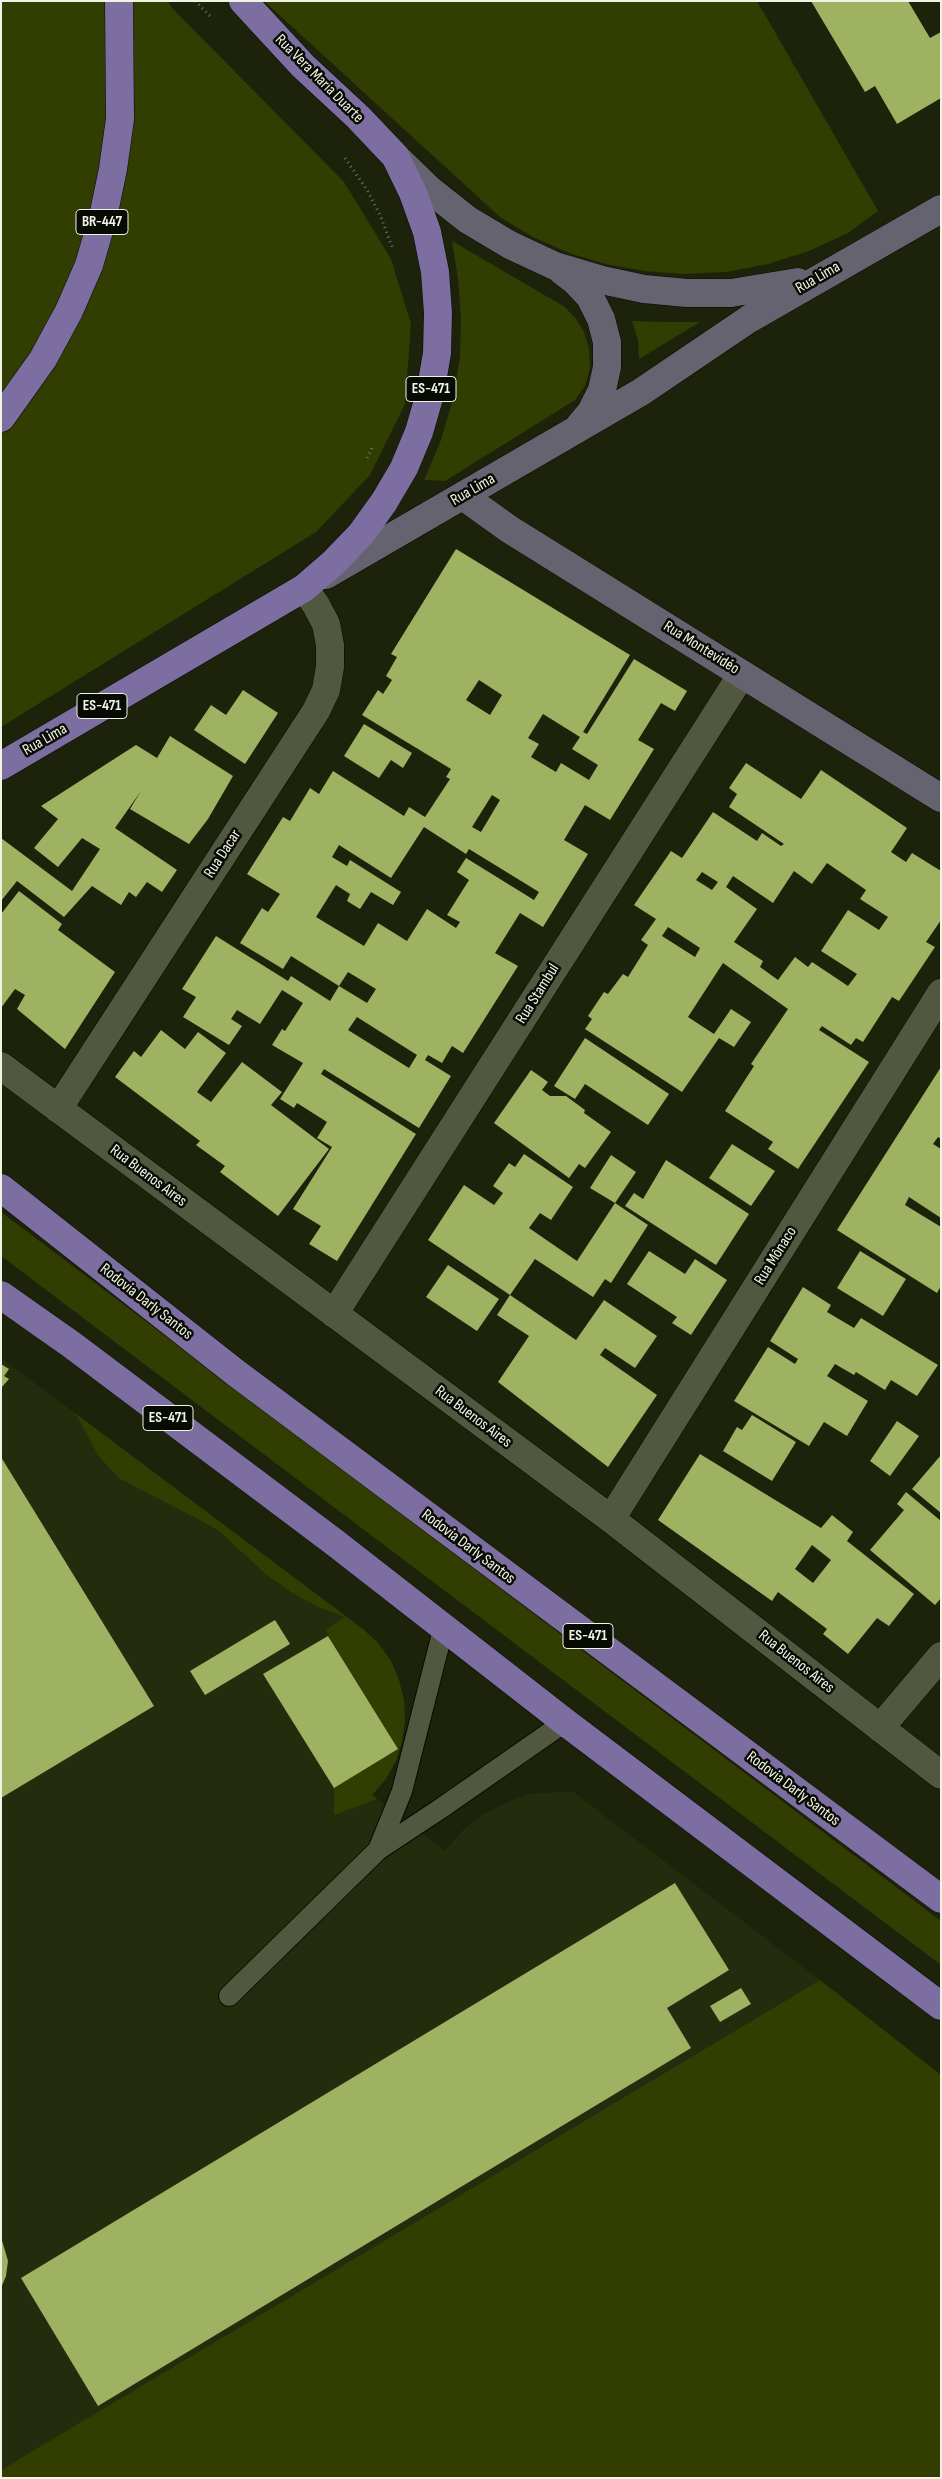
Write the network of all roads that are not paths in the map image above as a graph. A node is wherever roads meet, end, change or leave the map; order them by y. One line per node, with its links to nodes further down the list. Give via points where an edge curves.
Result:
1 (119, 1): 7 (main road, BR-447, via 120,118 104,217 69,311 43,359)
2 (243, 1): 3 (main road, Rua Vera Maria Duarte / ES-471, via 303,66)
3 (395, 156): 5 (street, Rua Vera Maria Duarte, via 468,220 510,246); 10 (main road, Rua Vera Maria Duarte / ES-471, via 427,232 435,272 438,313 430,394 404,468 384,502 361,534)
4 (941, 209): 6 (street, Rua Lima)
5 (555, 266): 6 (street, Rua Vera Maria Duarte, via 644,289 687,293 731,293 774,288); 8 (street, via 590,298 601,318 606,342 607,366 602,390 591,412)
6 (816, 278): 8 (street, Rua Lima, via 749,318 641,392)
7 (1, 418)
8 (576, 430): 9 (street, Rua Lima)
9 (463, 496): 10 (street, Rua Lima); 11 (street, Rua Montevidéo, via 509,529)
10 (304, 588): 12 (main road, Rua Lima / ES-471); 16 (street, Rua Dacar, via 326,624 330,667 326,690 316,711)
11 (742, 674): 13 (street, Rua Montevidéo); 19 (street, Rua Stambul)
12 (1, 766)
13 (941, 798)
14 (941, 993): 20 (street, Rua Mônaco)
15 (1, 1066): 16 (street, Rua Buenos Aires)
16 (58, 1109): 19 (street, Rua Buenos Aires)
17 (1, 1188): 27 (main road, Rodovia Darly Santos / ES-471, via 236,1373)
18 (1, 1295): 21 (main road, ES-471)
19 (334, 1314): 20 (street, Rua Buenos Aires)
20 (612, 1519): 24 (street, Rua Buenos Aires)
21 (444, 1626): 23 (main road, ES-471); 26 (lane, via 402,1791)
22 (941, 1656): 24 (street)
23 (565, 1722): 26 (lane); 29 (main road, ES-471)
24 (880, 1728): 25 (street, Rua Buenos Aires)
25 (941, 1775)
26 (378, 1850): 28 (lane)
27 (941, 1899)
28 (229, 1996)
29 (941, 2006)

